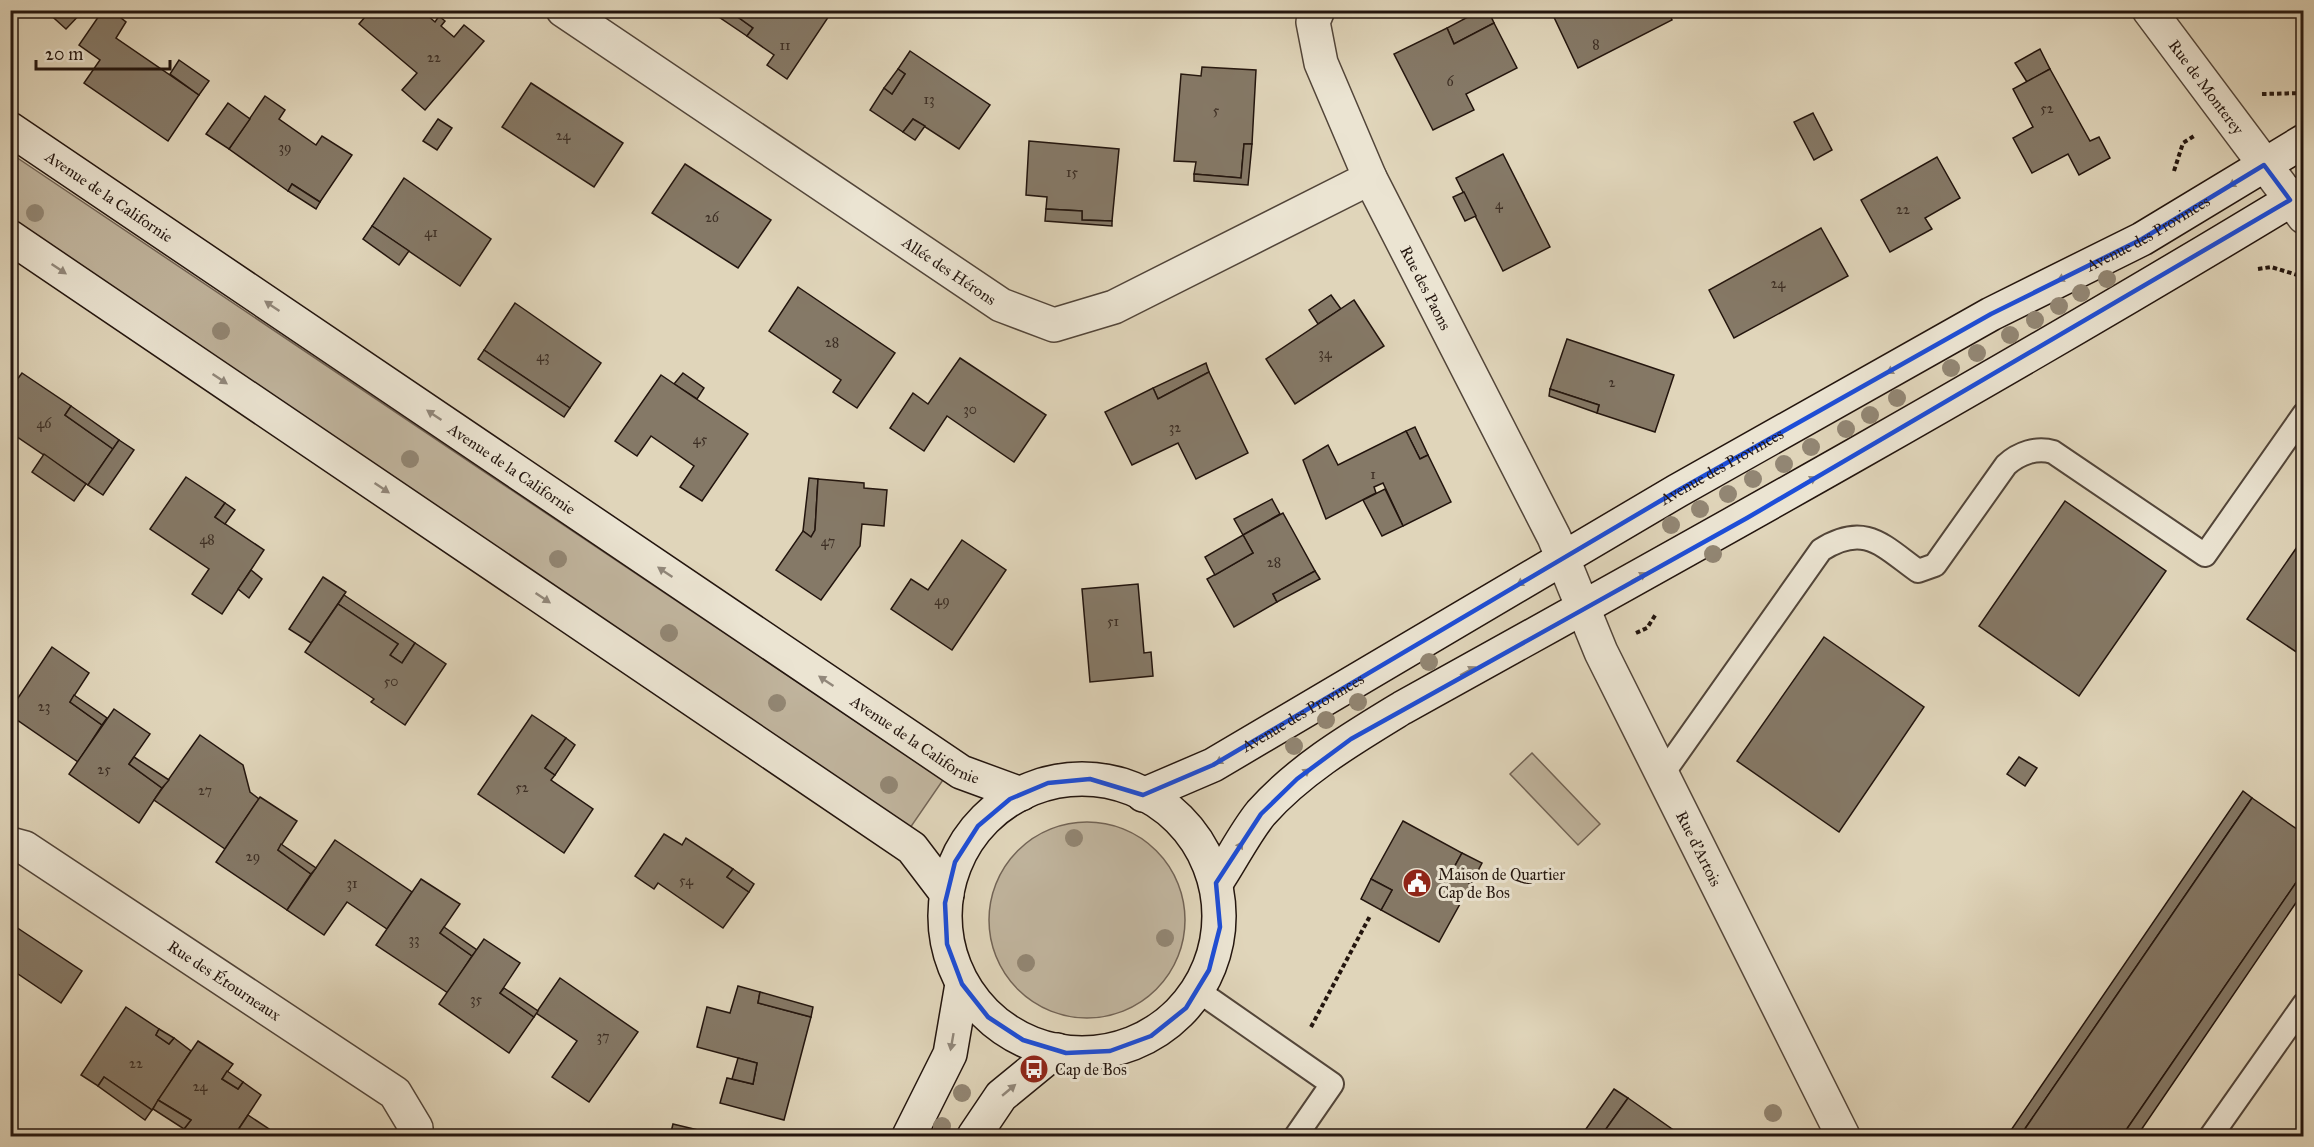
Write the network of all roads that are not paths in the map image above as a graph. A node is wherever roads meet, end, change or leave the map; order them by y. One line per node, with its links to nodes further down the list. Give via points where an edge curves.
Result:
1 (562, 10): 7 (street, Allée des Hérons, via 1001,305 1054,325 1114,307)
2 (1318, 10): 7 (street, Rue des Paons, via 1313,22 1321,63)
3 (2149, 10): 6 (street, Rue de Monterey)
4 (10, 129): 14 (street, Avenue de la Californie, one-way to 4, via 961,772)
5 (2304, 141): 6 (street, Avenue des Provinces)
6 (2264, 165): 8 (street, Rue de Monterey); 11 (street, Avenue des Provinces, one-way to 11, via 2142,239 1990,314)
7 (1370, 178): 11 (street, Rue des Paons)
8 (2299, 203): 12 (street, one-way to 8)
9 (10, 237): 18 (street, one-way to 18, via 912,848)
10 (2304, 414): 13 (lane, via 2205,555 2043,449 2015,456 2006,465 1935,565 1918,571 1872,538 1834,542 1821,550)
11 (1564, 558): 12 (street, Rue d'Artois); 15 (street, Avenue des Provinces, one-way to 15, via 1213,765)
12 (1583, 608): 13 (street, Rue d'Artois); 17 (street, one-way to 12, via 1261,814 1296,779 1402,708)
13 (1662, 775): 27 (street, Rue d'Artois)
14 (1021, 794): 15 (street, via 1048,783 1090,779 1131,788); 18 (street, via 978,826 955,862)
15 (1143, 795): 17 (street, via 1169,810 1199,843)
16 (10, 844): 23 (street, Rue des Étourneaux, via 25,848 395,1093 416,1128)
17 (1216, 883): 20 (street, via 1220,927 1209,970)
18 (947, 894): 19 (street, via 947,944)
19 (962, 984): 22 (street, via 988,1017 1023,1040); 24 (street, one-way to 24, via 950,1054)
20 (1197, 990): 22 (street, via 1186,1008 1151,1036 1110,1051); 26 (lane, via 1332,1084)
21 (2304, 1004): 28 (lane)
22 (1057, 1050): 25 (street, one-way to 22, via 1001,1095)
23 (415, 1137)
24 (909, 1137)
25 (974, 1137)
26 (1296, 1137)
27 (1843, 1137)
28 (2211, 1137)

